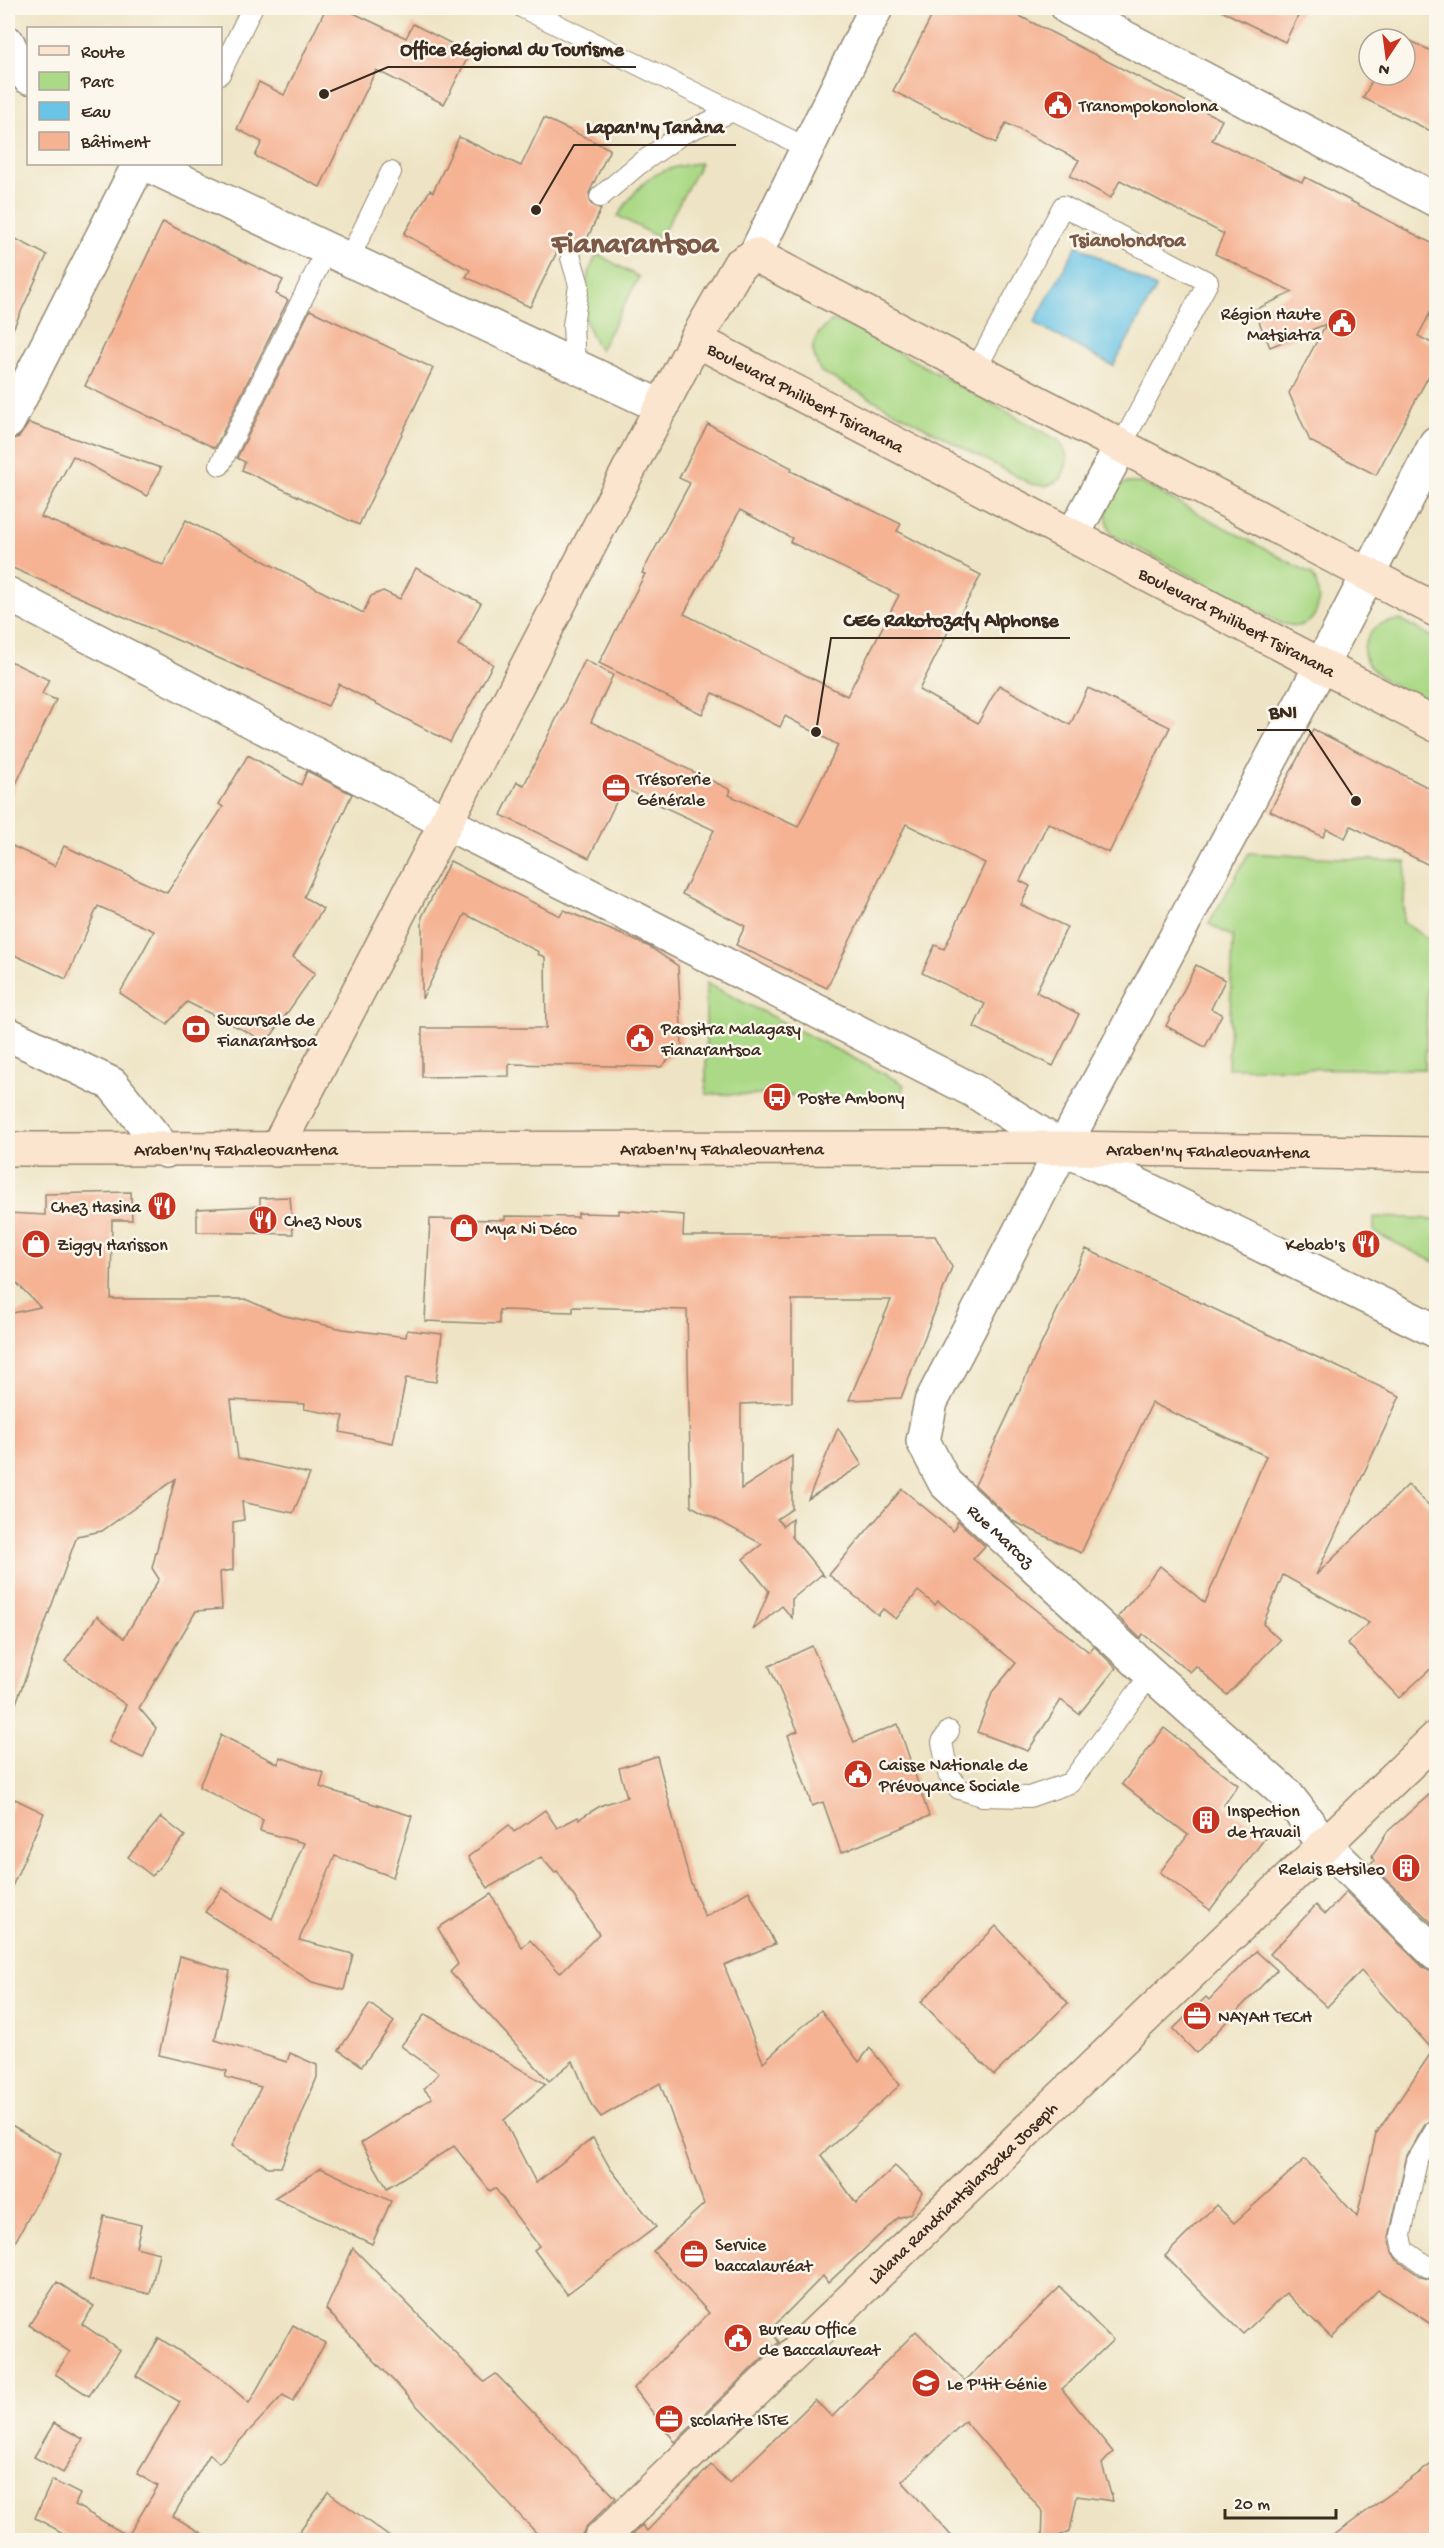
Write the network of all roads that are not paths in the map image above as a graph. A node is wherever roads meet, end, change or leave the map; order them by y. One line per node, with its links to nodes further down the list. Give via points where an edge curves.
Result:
1 (252, 8): 6 (lane)
2 (523, 8): 8 (lane)
3 (876, 8): 9 (street)
4 (1068, 8): 14 (street)
5 (8, 43): 7 (street)
6 (222, 70)
7 (27, 76)
8 (731, 112): 9 (lane); 13 (lane, via 682,134)
9 (807, 147): 16 (street)
10 (138, 165): 22 (street)
11 (165, 168): 15 (street)
12 (391, 172): 15 (lane)
13 (600, 197)
14 (1437, 200)
15 (338, 254): 19 (street); 25 (lane)
16 (755, 255): 18 (street, Boulevard Philibert Tsiranana, via 739,265); 20 (street)
17 (571, 258): 19 (lane, via 579,285 573,325)
18 (696, 340): 21 (street); 26 (street, Boulevard Philibert Tsiranana)
19 (575, 366): 21 (street)
20 (976, 369): 24 (street); 24 (lane, via 1063,206 1208,282)
21 (662, 407): 32 (street)
22 (8, 422)
23 (1437, 442): 27 (street, Rue Marcoz)
24 (1121, 446): 26 (street); 27 (street)
25 (220, 465)
26 (1073, 535): 30 (street, Boulevard Philibert Tsiranana)
27 (1367, 573): 29 (street); 30 (street, Rue Marcoz)
28 (8, 594): 32 (street)
29 (1437, 610)
30 (1322, 664): 31 (street, Boulevard Philibert Tsiranana); 34 (street, Rue Marcoz)
31 (1437, 725)
32 (445, 822): 34 (street, via 974,1092); 36 (street)
33 (8, 1034): 37 (street, via 112,1084)
34 (1063, 1148): 36 (street, Araben'ny Fahaleovantena); 38 (street, Araben'ny Fahaleovantena); 39 (street); 40 (street, Rue Marcoz, via 931,1401 923,1441 945,1483)
35 (8, 1149): 37 (street, Araben'ny Fahaleovantena)
36 (276, 1150): 37 (street, Araben'ny Fahaleovantena)
37 (166, 1151)
38 (1437, 1154)
39 (1437, 1331)
40 (1151, 1674): 41 (lane, via 1070,1783 1029,1797 982,1796 958,1789 948,1773 942,1742); 43 (street, Rue Marcoz, via 1287,1795)
41 (949, 1731)
42 (1437, 1738): 43 (street, Làlana Randriantsilanzaka Joseph)
43 (1326, 1846): 44 (street, Rue Marcoz); 47 (street, Làlana Randriantsilanzaka Joseph)
44 (1437, 1954)
45 (1437, 2129): 46 (lane, via 1417,2160 1401,2235 1404,2250)
46 (1437, 2269)
47 (600, 2541)

